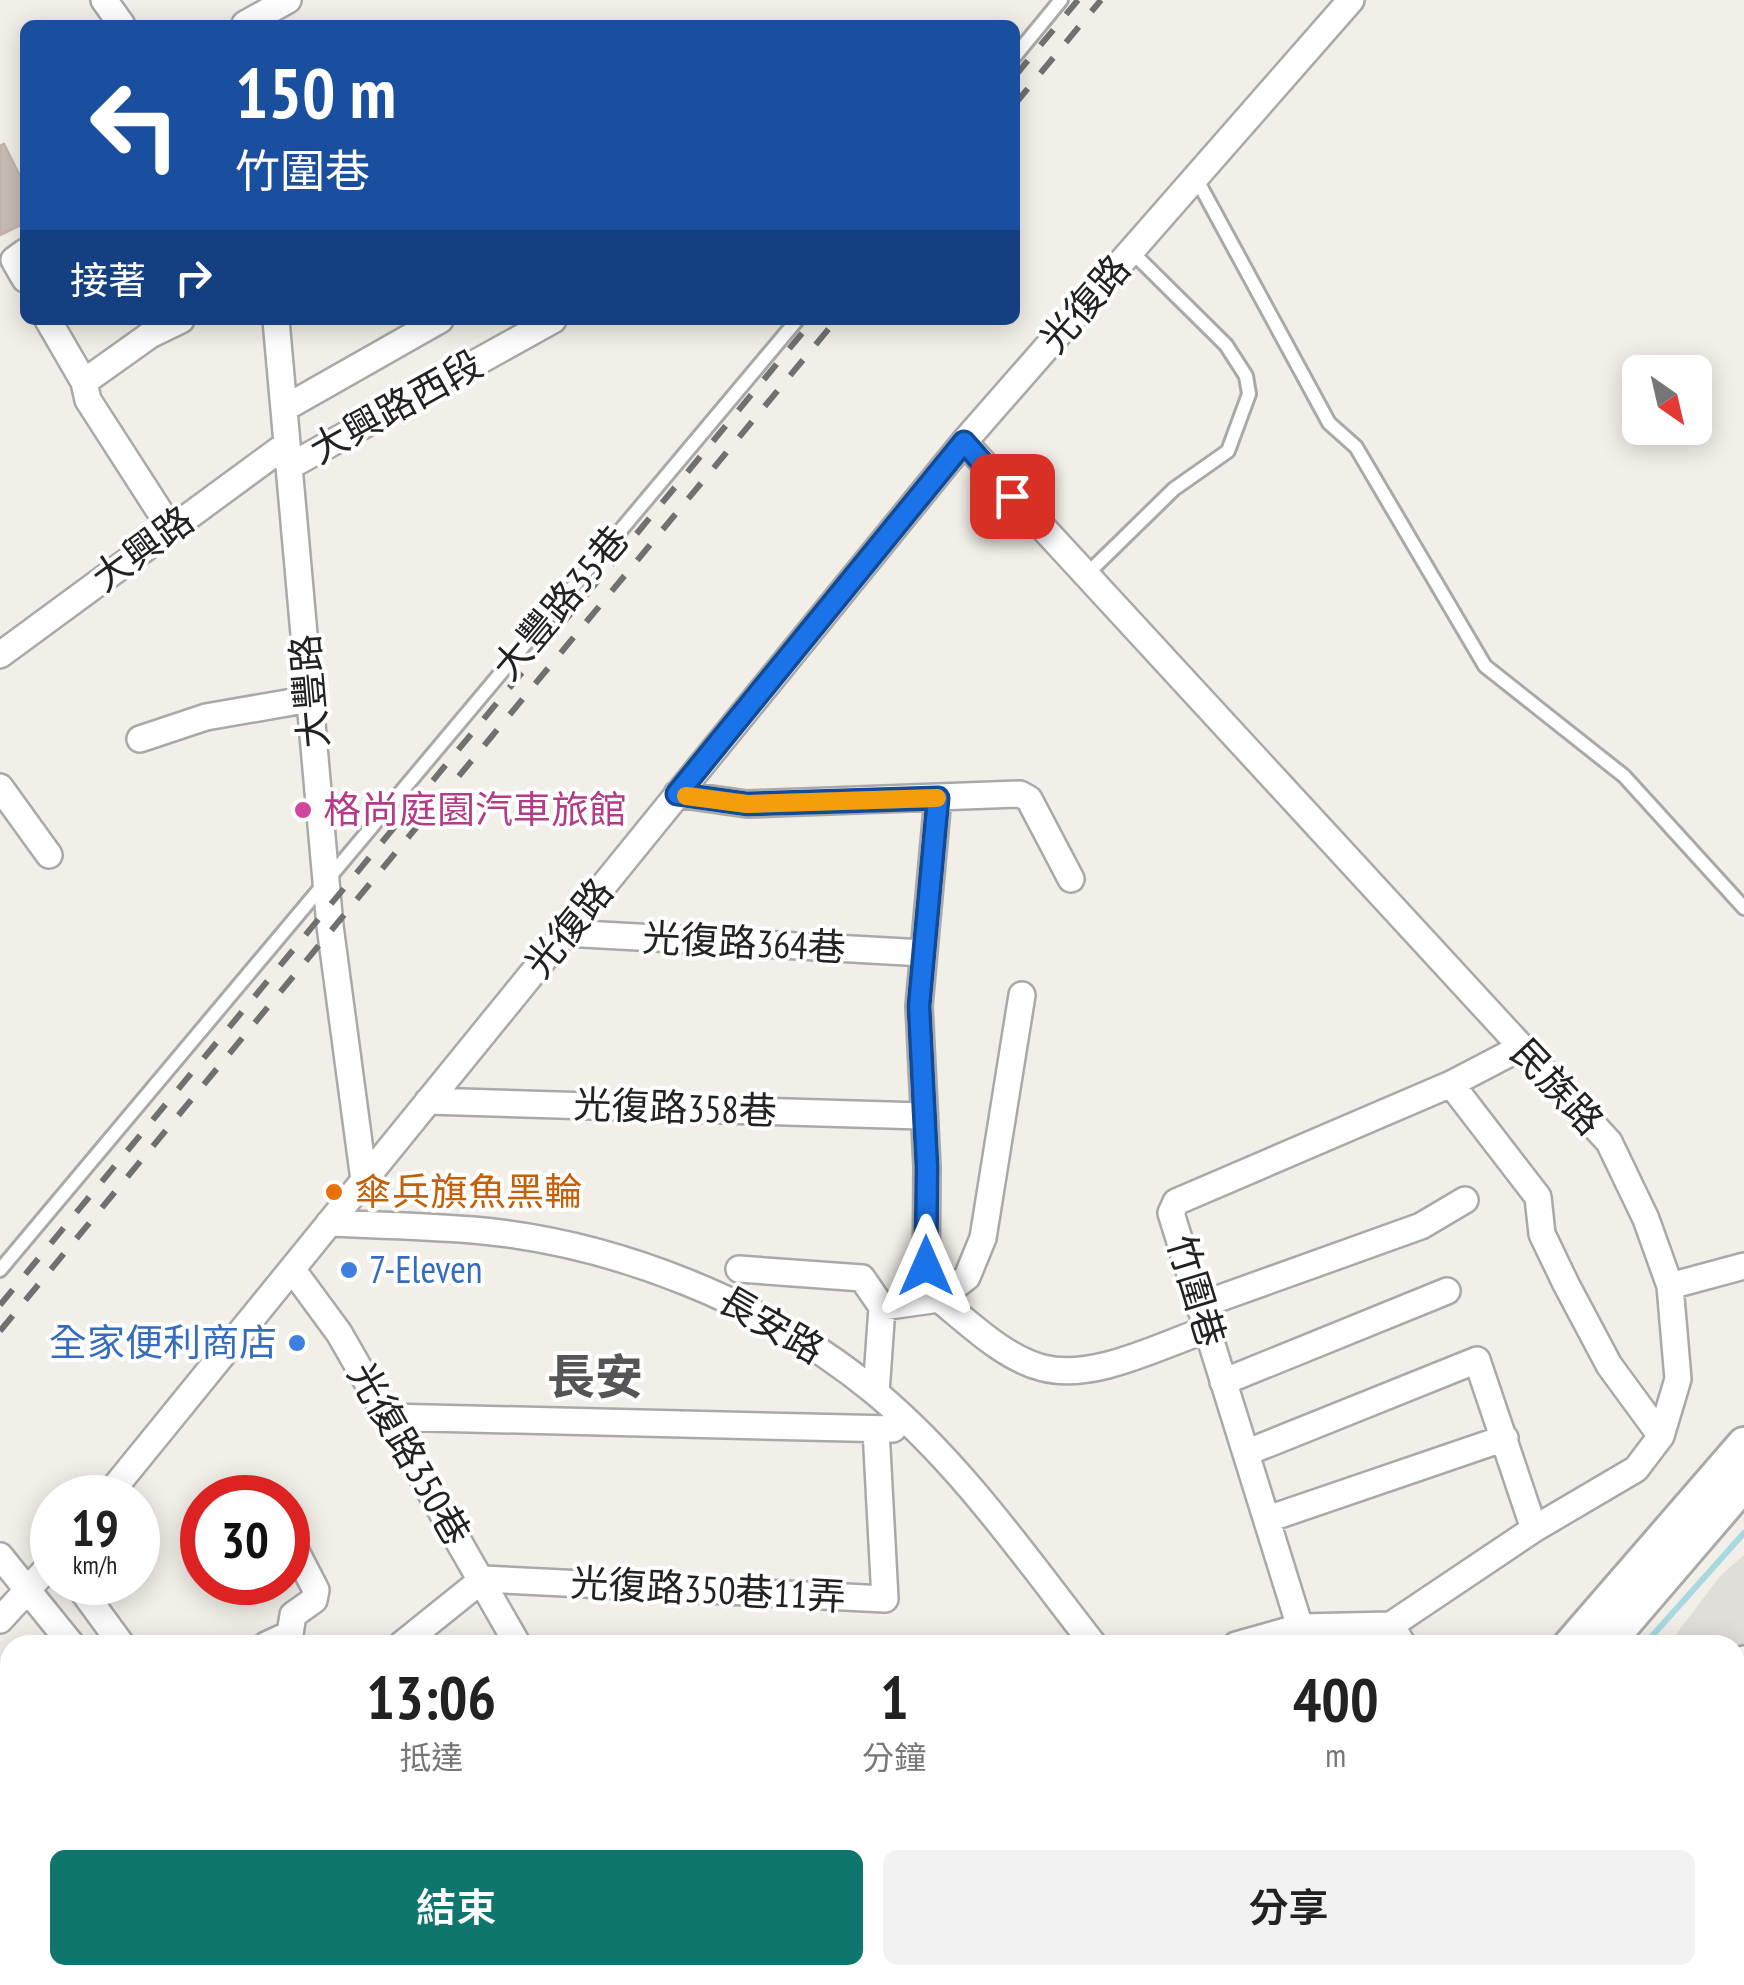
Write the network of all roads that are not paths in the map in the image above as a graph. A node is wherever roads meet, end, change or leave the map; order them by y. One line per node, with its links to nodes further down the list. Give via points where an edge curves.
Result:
1 (288, 0): 4 (street)
2 (1062, 0): 5 (lane)
3 (1351, 0): 6 (street, 光復路)
4 (252, 20)
5 (1020, 50)
6 (1196, 178): 7 (street, 光復路); 29 (lane, via 1329,423 1356,447 1485,666 1624,776)
7 (1132, 251): 16 (street, 光復路); 19 (lane, via 1226,345 1249,394 1228,451 1174,489)
8 (51, 325): 14 (street)
9 (171, 325): 14 (street)
10 (277, 325): 15 (street, 大豐路)
11 (431, 325): 15 (street)
12 (543, 325): 17 (street, 大興路西段)
13 (793, 325): 28 (lane, 大豐路35巷)
14 (84, 382): 18 (street, via 88,400)
15 (285, 408): 17 (street, 大豐路)
16 (964, 442): 19 (street, 民族路); 24 (street, 光復路)
17 (289, 455): 18 (street, 大興路); 21 (street, 大豐路)
18 (170, 529): 20 (street, 大興路)
19 (1086, 575): 33 (street, 民族路)
20 (0, 655)
21 (310, 699): 22 (street, via 206,717); 28 (street, 大豐路)
22 (140, 739)
23 (0, 786): 26 (street)
24 (677, 794): 25 (street, via 747,804); 30 (street, 光復路)
25 (938, 798): 27 (street, via 1029,799); 31 (street)
26 (49, 854)
27 (1071, 879)
28 (326, 886): 37 (street, 大豐路); 43 (lane, 大豐路35巷)
29 (1744, 908)
30 (565, 932): 31 (street, 光復路364巷); 35 (street, 光復路)
31 (924, 953): 36 (street)
32 (1022, 995): 46 (street, via 984,1238 967,1276)
33 (1520, 1048): 34 (street, 竹圍巷); 44 (street, 民族路, via 1609,1142)
34 (1451, 1084): 48 (street, 竹圍巷, via 1176,1202 1171,1213); 54 (street, via 1538,1198 1542,1234 1566,1284 1610,1365)
35 (428, 1101): 36 (street, 光復路358巷); 37 (street, 光復路)
36 (922, 1116): 46 (street)
37 (364, 1180): 39 (street, 光復路)
38 (1466, 1200): 48 (street, via 1421,1226)
39 (329, 1222): 41 (street, 光復路); 50 (street, 長安路, via 477,1230 575,1249 702,1286 789,1328)
40 (1744, 1266): 44 (street)
41 (292, 1268): 51 (street, 光復路350巷); 58 (street, 光復路)
42 (738, 1269): 47 (street, via 862,1278)
43 (0, 1270)
44 (1670, 1286): 54 (street, 民族路, via 1678,1378)
45 (1447, 1291): 49 (street)
46 (932, 1299): 47 (street); 48 (street, via 994,1342 1056,1370 1084,1369)
47 (882, 1307): 50 (street)
48 (1203, 1318): 49 (street, 竹圍巷)
49 (1223, 1382): 57 (street, 竹圍巷)
50 (876, 1393): 52 (street, 長安路)
51 (387, 1417): 53 (street); 64 (street, 光復路350巷)
52 (913, 1428): 53 (street); 77 (street, 長安路, via 980,1500)
53 (876, 1430): 64 (street, 光復路350巷11弄, via 885,1599)
54 (1661, 1436): 61 (street, 民族路, via 1636,1469)
55 (1505, 1438): 57 (street, via 1477,1360); 60 (street); 61 (street)
56 (1744, 1444): 80 (street)
57 (1248, 1452): 60 (street, 竹圍巷)
58 (125, 1475)
59 (1744, 1484): 81 (street)
60 (1268, 1520): 71 (street, 竹圍巷)
61 (1534, 1529): 79 (street, 民族路)
62 (0, 1556): 65 (street)
63 (310, 1578): 66 (street, via 316,1590)
64 (482, 1579): 75 (street); 76 (street, 光復路350巷)
65 (30, 1591): 70 (street)
66 (310, 1603)
67 (41, 1605): 72 (street)
68 (93, 1605): 73 (street)
69 (306, 1605): 74 (street, via 293,1614)
70 (0, 1620)
71 (1300, 1627): 78 (street); 79 (street)
72 (64, 1635)
73 (115, 1635)
74 (295, 1635)
75 (413, 1635)
76 (513, 1635)
77 (1086, 1635)
78 (1272, 1635)
79 (1397, 1635)
80 (1579, 1635)
81 (1615, 1635)

